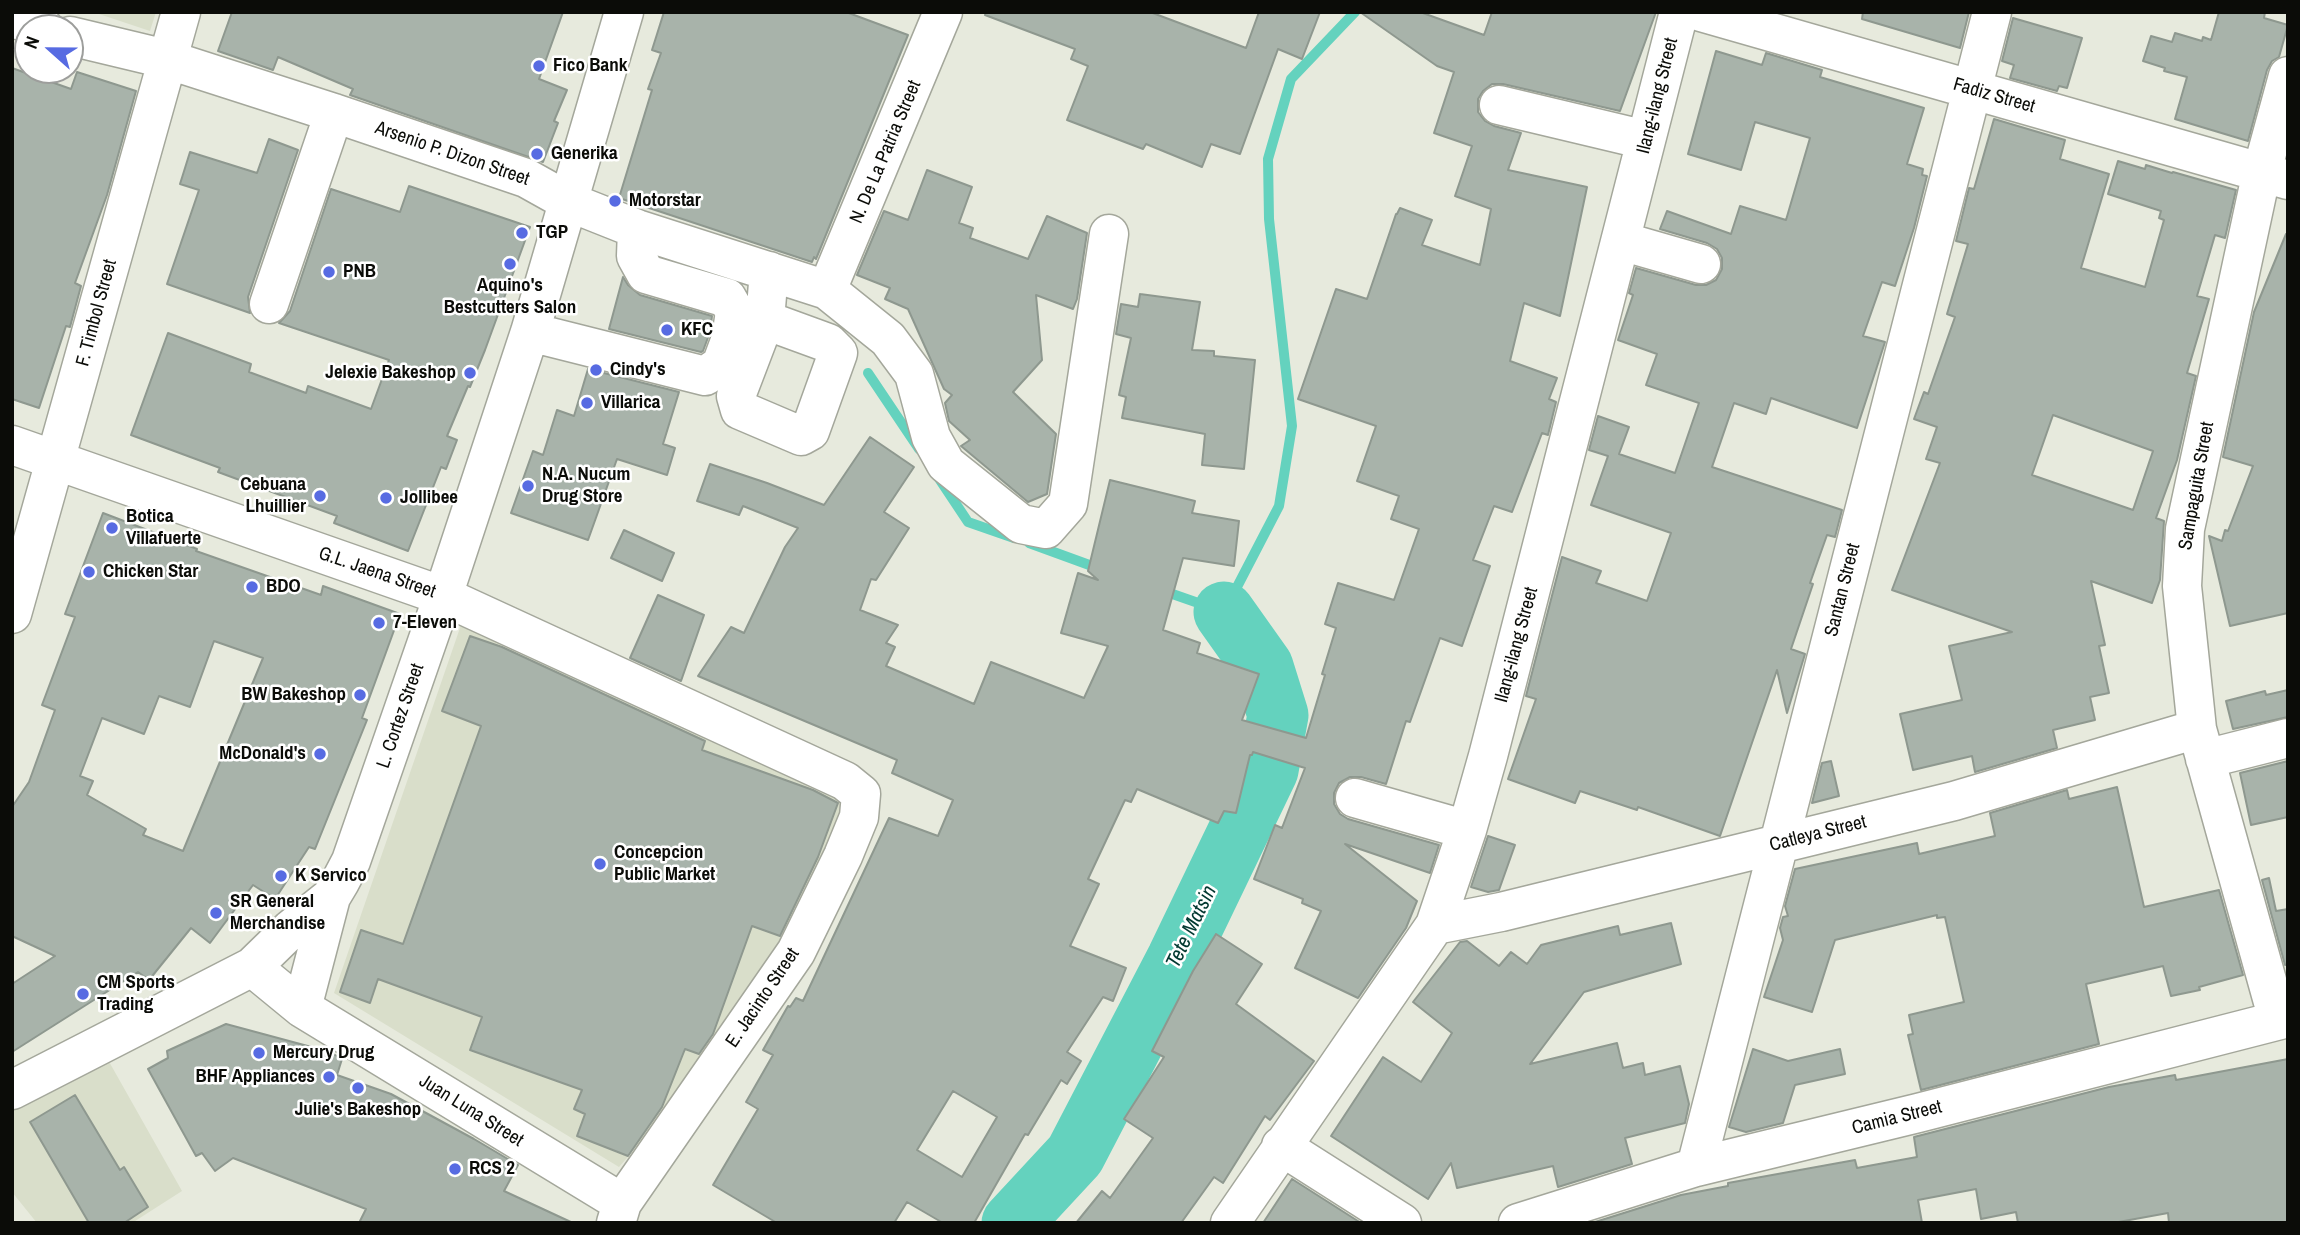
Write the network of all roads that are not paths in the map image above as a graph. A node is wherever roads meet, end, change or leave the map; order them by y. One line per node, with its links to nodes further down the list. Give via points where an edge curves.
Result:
1 (181, 12): 8 (street, F. Timbol Street)
2 (624, 12): 15 (street, L. Cortez Street)
3 (943, 12): 21 (street, N. De La Patria Street)
4 (1679, 12): 13 (street, Ilang-ilang Street)
5 (1701, 12): 10 (street, Fadiz Street)
6 (1992, 12): 10 (street, Santan Street)
7 (84, 40): 8 (street, Arsenio P. Dizon Street)
8 (166, 60): 12 (street, Arsenio P. Dizon Street); 26 (street, F. Timbol Street)
9 (2288, 76): 14 (street, Sampaguita Street)
10 (1972, 90): 14 (street, Fadiz Street); 34 (street, Santan Street)
11 (1499, 105): 13 (street)
12 (334, 113): 15 (street, Arsenio P. Dizon Street, via 526,178); 22 (street)
13 (1646, 140): 18 (street, Ilang-ilang Street)
14 (2275, 175): 30 (street, Sampaguita Street, via 2185,529 2182,586)
15 (569, 202): 16 (street, Arsenio P. Dizon Street); 24 (street, L. Cortez Street)
16 (637, 229): 20 (street, Arsenio P. Dizon Street); 24 (street, via 636,256 646,274 727,298 736,312 721,365 705,376)
17 (1109, 234): 21 (street, via 1068,504 1046,529 1021,524 946,464 931,437 914,374 888,339)
18 (1621, 241): 19 (street); 33 (street, Ilang-ilang Street)
19 (1701, 264)
20 (769, 271): 21 (street, Arsenio P. Dizon Street); 23 (street)
21 (827, 290)
22 (269, 304)
23 (765, 320)
24 (530, 332): 27 (street, L. Cortez Street)
25 (12, 445): 26 (street, G.L. Jaena Street)
26 (56, 461): 27 (street, G.L. Jaena Street); 28 (street, F. Timbol Street)
27 (443, 596): 31 (street, G.L. Jaena Street); 35 (street, L. Cortez Street, via 351,861)
28 (12, 614)
29 (2288, 738): 30 (street, Catleya Street)
30 (2201, 744): 34 (street, Catleya Street); 39 (street, Sampaguita Street)
31 (845, 781): 43 (street, E. Jacinto Street, via 861,794 859,817 796,952)
32 (1354, 798): 33 (street)
33 (1467, 831): 36 (street, Ilang-ilang Street)
34 (1778, 844): 36 (street, Catleya Street); 42 (street, Santan Street)
35 (331, 897): 37 (street, L. Cortez Street); 38 (street)
36 (1435, 925): 41 (street, Ilang-ilang Street)
37 (252, 967): 38 (street, Juan Luna Street); 40 (street, L. Cortez Street)
38 (302, 1008): 43 (street, Juan Luna Street)
39 (2283, 1019): 42 (street, Camia Street)
40 (12, 1090)
41 (1281, 1146): 44 (street, Ilang-ilang Street); 45 (street)
42 (1696, 1167): 46 (street, Camia Street)
43 (619, 1213)
44 (1230, 1223)
45 (1402, 1223)
46 (1518, 1223)

